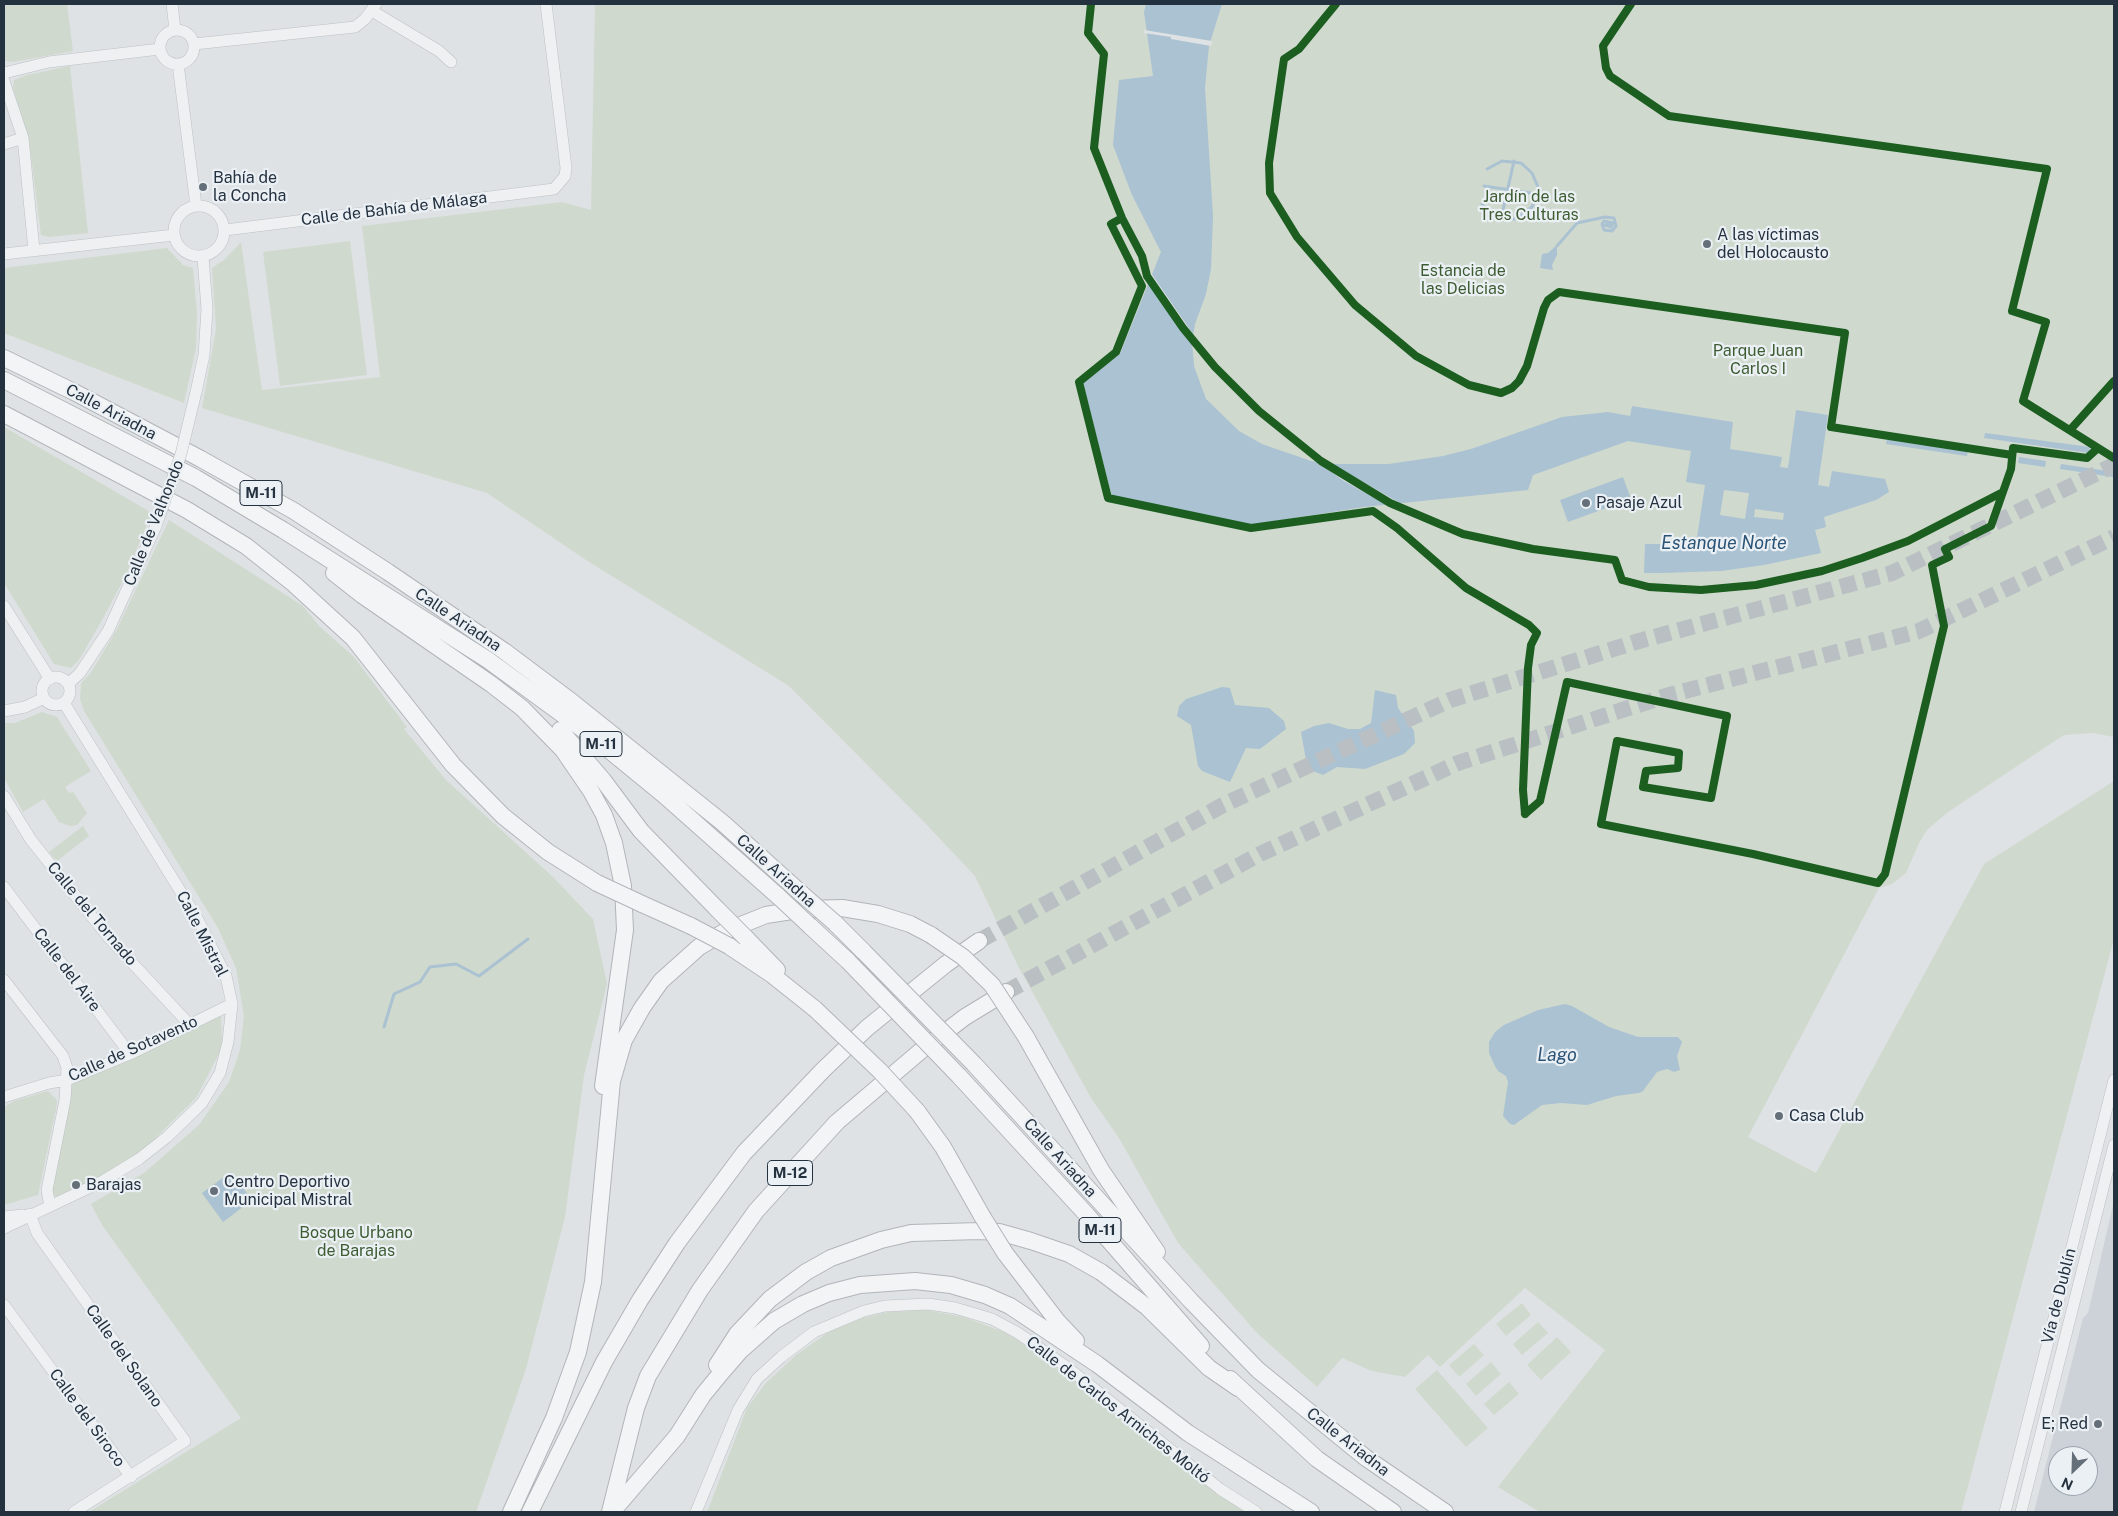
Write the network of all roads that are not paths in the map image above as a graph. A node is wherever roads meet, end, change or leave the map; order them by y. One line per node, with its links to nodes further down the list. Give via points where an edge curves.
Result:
1 (172, 4): 4 (street)
2 (546, 4): 14 (street, Calle de Bahía de Málaga, via 566,168 565,176 554,190)
3 (374, 7): 5 (street, via 355,27); 7 (street)
4 (175, 30): 5 (street, via 185,32); 6 (street, via 165,35)
5 (194, 44): 8 (street, via 189,60)
6 (160, 49): 8 (street, via 167,61); 9 (street, via 49,62)
7 (451, 62)
8 (178, 64): 13 (street)
9 (4, 73)
10 (4, 81): 11 (street)
11 (23, 138): 12 (street); 16 (street)
12 (4, 144)
13 (196, 206): 14 (street, via 214,210); 15 (street, via 176,220)
14 (225, 230): 18 (street, via 221,246)
15 (174, 235): 16 (street); 18 (street, via 182,250)
16 (34, 250): 17 (street)
17 (4, 254)
18 (202, 257): 26 (street, Calle de Valhondo, bridge, via 207,309 204,355 181,454 156,526 108,631 80,673)
19 (4, 358): 47 (highway, Calle Ariadna / M-11, bridge, via 201,459 294,511 504,650 572,702 724,823 835,923 974,1064)
20 (4, 380): 22 (highway, Calle Ariadna / M-11, via 196,478)
21 (4, 414): 36 (highway, bridge, via 187,510 246,546 353,638 453,765 503,816 548,852 597,883 729,946)
22 (283, 530): 24 (highway, Calle Ariadna / M-11); 45 (highway, via 362,595 522,708 563,750 604,815 623,886 625,930 605,1063)
23 (4, 606): 25 (street)
24 (409, 610): 36 (highway, bridge, via 523,696 560,730 641,831); 50 (highway, Calle Ariadna / M-11, bridge, via 512,676 592,736 779,897 848,961 1087,1215)
25 (50, 679): 26 (street, via 60,678); 27 (street, via 44,685)
26 (68, 684): 28 (street, via 69,695)
27 (44, 698): 28 (street, via 53,705); 29 (street)
28 (64, 703): 35 (street, Calle Mistral, via 198,918 226,976)
29 (4, 711)
30 (4, 796): 37 (street, Calle del Tornado, via 31,840 109,938)
31 (4, 887): 38 (street, Calle del Aire)
32 (979, 941): 55 (highway, M-12, via 867,1028 744,1154 677,1243 640,1300 604,1362)
33 (4, 980): 39 (street, via 63,1056)
34 (1006, 992): 56 (highway, M-12, via 965,1017 923,1049 837,1122 756,1211 700,1290 648,1376 636,1408)
35 (232, 1004): 37 (street, Calle de Sotavento); 43 (street, Calle Mistral, via 228,1042 220,1073 202,1103 139,1159 81,1193)
36 (815, 1009): 49 (highway, bridge, via 880,1071 916,1111 943,1147 1005,1254 1058,1322)
37 (190, 1025): 38 (street, Calle de Sotavento)
38 (130, 1054): 39 (street, Calle de Sotavento)
39 (67, 1080): 41 (street, Calle de Sotavento, via 49,1082); 43 (street, via 47,1190)
40 (2114, 1080): 62 (street, Vía de Dublín)
41 (4, 1097)
42 (2114, 1145): 63 (street, Vía de Dublín)
43 (50, 1206): 44 (street, Calle Mistral)
44 (30, 1214): 46 (street, Calle Mistral); 52 (street, Calle del Solano, via 37,1233 185,1442)
45 (599, 1214): 47 (highway, bridge, via 612,1081 624,1040 662,981 699,947 726,931 766,915 842,908 910,924 963,957 987,980 1005,1002 1102,1170); 54 (highway, via 593,1282 578,1352 554,1418)
46 (4, 1220)
47 (1191, 1301): 61 (highway, Calle Ariadna / M-11, via 1258,1370 1316,1420)
48 (4, 1305): 52 (street, Calle del Siroco)
49 (1097, 1364): 51 (highway, via 1018,1312 985,1295 951,1285 915,1280 882,1281 829,1293 774,1321 740,1351); 59 (highway, via 1188,1433)
50 (1238, 1388): 51 (highway, via 1209,1368 1128,1290 1069,1254 999,1232 940,1231 911,1233 855,1249 831,1258 793,1281 737,1334); 60 (highway, Calle Ariadna / M-11, via 1318,1459)
51 (703, 1395): 56 (highway, via 677,1436)
52 (131, 1477): 53 (street, Calle del Siroco)
53 (74, 1512)
54 (511, 1512)
55 (530, 1512)
56 (611, 1512)
57 (696, 1512): 58 (street, Calle de Carlos Arniches Moltó, via 738,1410 757,1379 781,1357 814,1332 864,1310 928,1304 992,1319 1018,1333 1068,1368 1213,1484)
58 (1256, 1512)
59 (1311, 1512)
60 (1393, 1512)
61 (1445, 1512)
62 (2005, 1512)
63 (2021, 1512)

